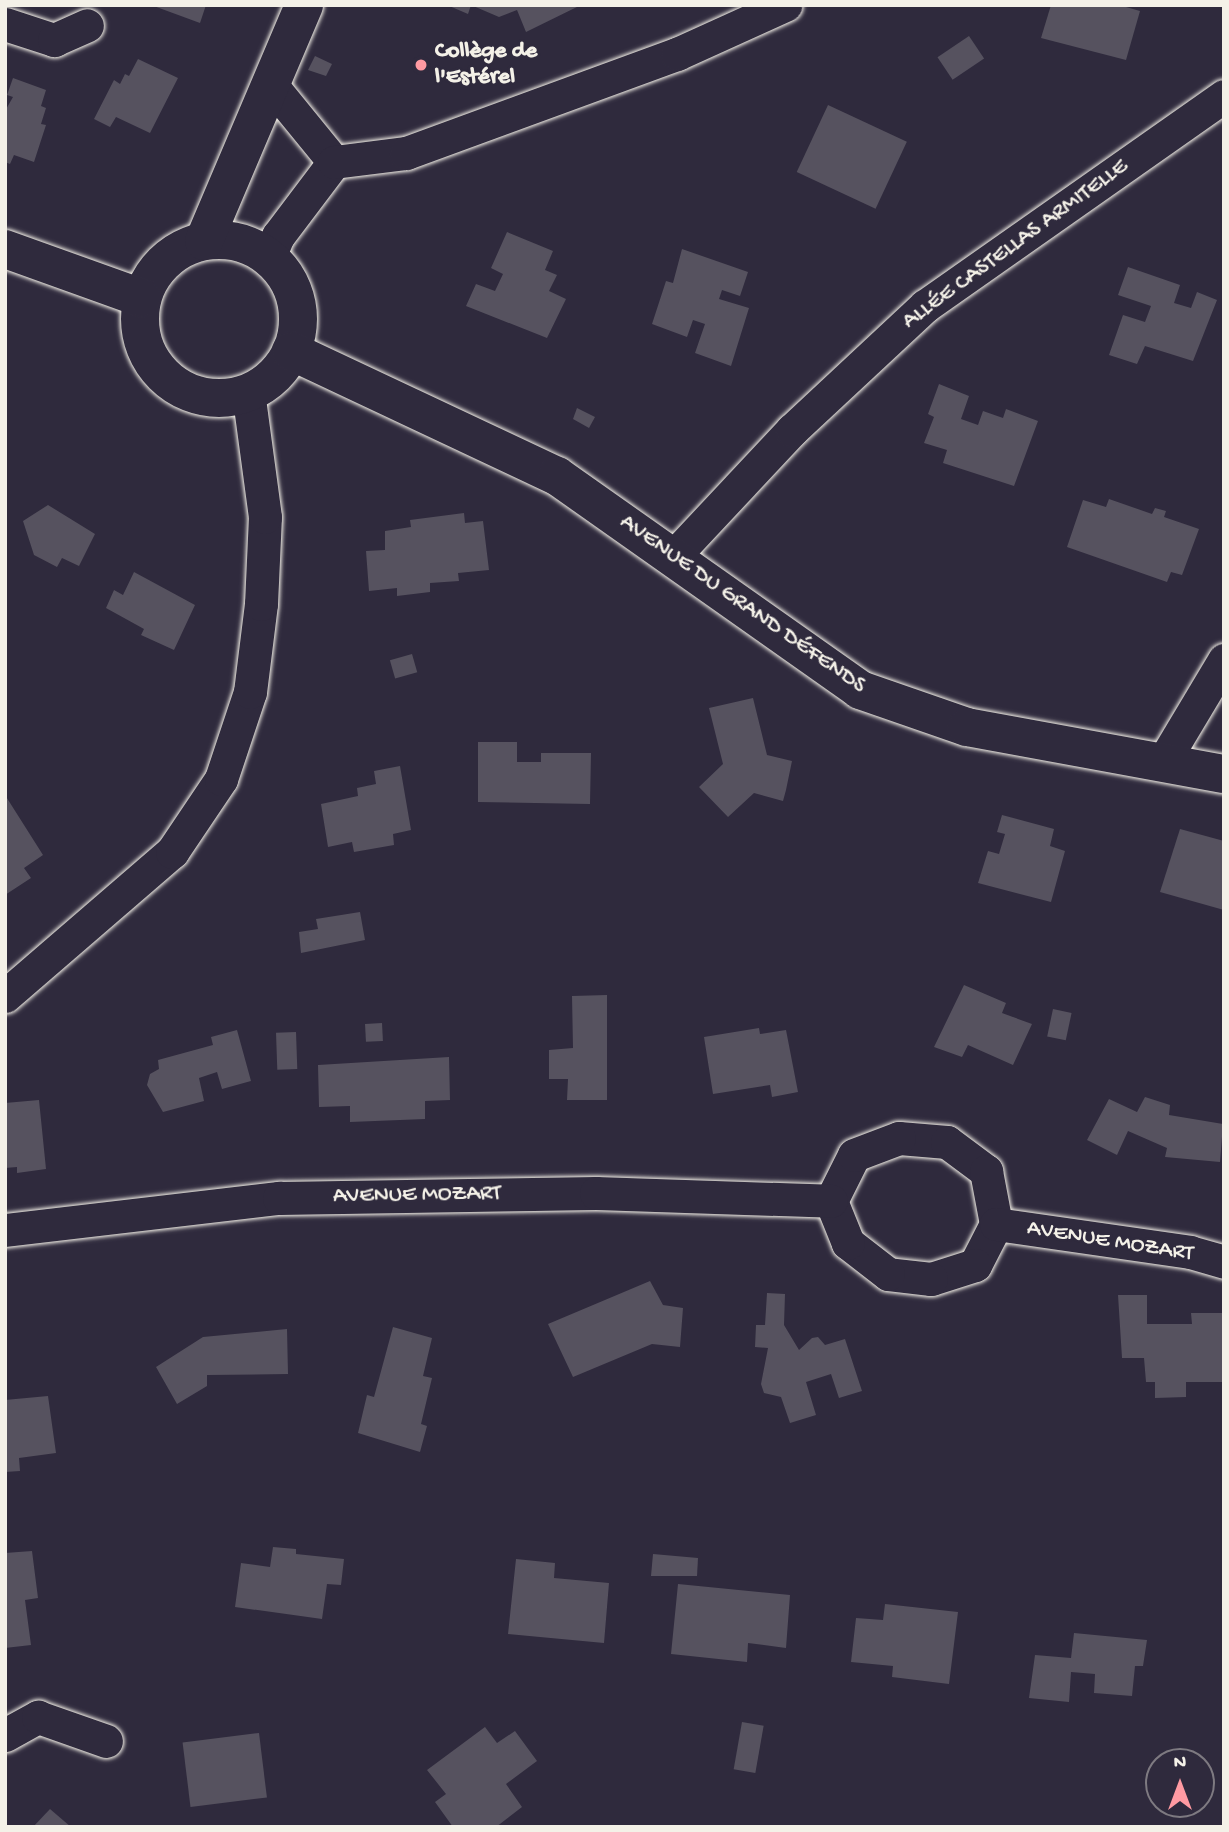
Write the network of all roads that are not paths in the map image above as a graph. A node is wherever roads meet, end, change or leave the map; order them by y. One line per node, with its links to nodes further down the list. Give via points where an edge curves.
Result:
1 (304, 5): 5 (street)
2 (785, 5): 7 (street, via 677,54 406,153)
3 (5, 24): 4 (street, via 54,40)
4 (87, 25)
5 (272, 86): 7 (street); 8 (street)
6 (1224, 96): 14 (street, ALLÉE CASTELLAS ARMITELLE, via 925,306 792,430)
7 (334, 162): 10 (street, via 278,236)
8 (204, 241): 10 (street, via 238,242); 11 (street, via 187,246 159,267)
9 (5, 250): 11 (street)
10 (269, 257): 12 (street, via 286,276 296,300 298,326)
11 (142, 298): 13 (street, via 142,341 166,378 205,397)
12 (292, 351): 13 (street, via 266,383); 14 (street, AVENUE DU GRAND DÉFENDS, via 556,476)
13 (248, 392): 18 (street, via 265,517 261,604 250,692 221,779 172,852)
14 (673, 557): 16 (street, AVENUE DU GRAND DÉFENDS, via 860,690 967,727)
15 (1224, 660): 16 (street)
16 (1163, 762): 17 (street, AVENUE DU GRAND DÉFENDS)
17 (1224, 774)
18 (5, 996)
19 (831, 1201): 20 (street, AVENUE MOZART, via 848,1243 888,1274 931,1279 975,1265); 20 (street, AVENUE MOZART, via 854,1155 899,1138 947,1142 986,1171); 21 (street, AVENUE MOZART, via 596,1193 279,1198)
20 (996, 1224): 22 (street, AVENUE MOZART, via 1190,1252)
21 (5, 1230)
22 (1224, 1262)
23 (5, 1735): 24 (street, via 38,1717)
24 (106, 1741)

